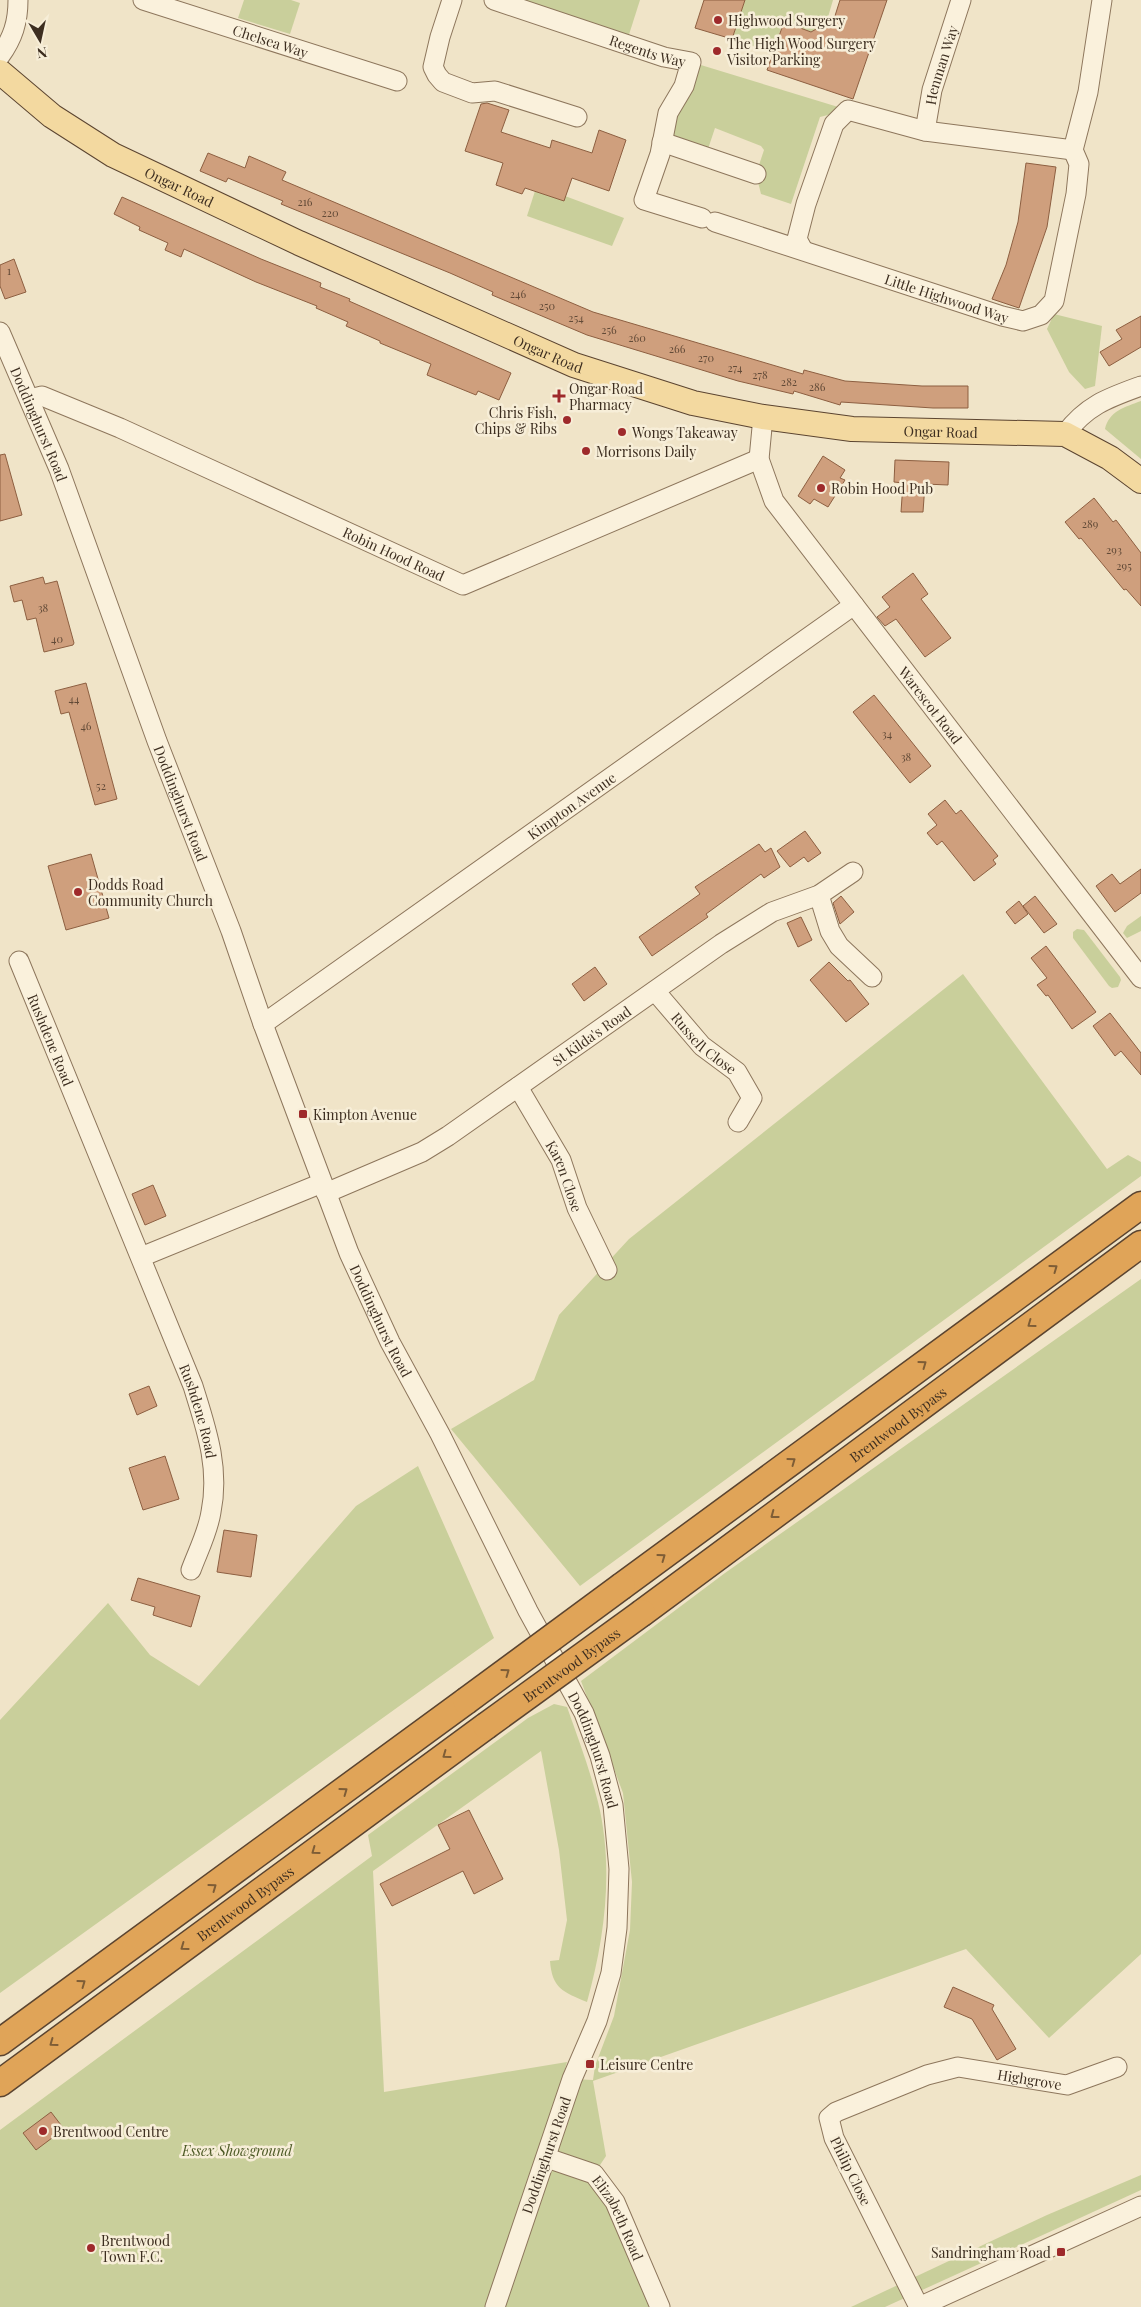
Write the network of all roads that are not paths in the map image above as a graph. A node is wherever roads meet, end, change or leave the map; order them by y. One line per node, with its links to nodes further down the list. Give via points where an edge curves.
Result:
1 (18, 0): 7 (street, via 17,24)
2 (144, 0): 9 (street, Chelsea Way)
3 (452, 0): 10 (street, via 433,67 443,82 472,93 495,91)
4 (494, 0): 12 (street, Regents Way, via 664,57 691,62 684,86 668,113)
5 (961, 0): 11 (street, Henman Way, via 932,90)
6 (1102, 0): 13 (street, Little Highwood Way, via 1088,92)
7 (0, 56)
8 (0, 72): 20 (main road, Ongar Road, via 52,116 113,155 299,243 574,366 693,403)
9 (397, 81)
10 (577, 117)
11 (925, 131): 13 (street); 16 (street, via 848,110 834,124 806,204 797,239)
12 (662, 142): 14 (street); 15 (street, Regents Way, via 644,200)
13 (1073, 150): 16 (street, Little Highwood Way, via 1079,164 1076,194 1054,301 1041,315 1023,322)
14 (756, 174)
15 (708, 220): 16 (street, Little Highwood Way)
16 (802, 250)
17 (0, 332): 19 (street, Doddinghurst Road)
18 (1141, 386): 21 (street, via 1095,405)
19 (30, 399): 22 (street, Robin Hood Road, via 42,396 120,428 463,585); 31 (street, Doddinghurst Road, via 59,469)
20 (763, 417): 21 (main road, Ongar Road, via 852,429); 22 (street, Warescot Road)
21 (1066, 434): 23 (main road, Ongar Road, via 1110,458)
22 (758, 459): 24 (street, Warescot Road, via 774,501)
23 (1141, 481)
24 (854, 605): 29 (street, Warescot Road); 31 (street, Kimpton Avenue)
25 (854, 872): 26 (street, St Kilda's Road)
26 (819, 894): 28 (street, via 830,930 839,946); 30 (street, St Kilda's Road, via 772,912)
27 (19, 961): 37 (street, Rushdene Road)
28 (872, 977)
29 (1141, 978)
30 (655, 992): 32 (street, St Kilda's Road); 33 (street, Russell Close, via 702,1046 737,1072 752,1098)
31 (263, 1024): 34 (street, Doddinghurst Road)
32 (518, 1087): 34 (street, St Kilda's Road, via 422,1152); 38 (street, Karen Close, via 561,1160 581,1216)
33 (738, 1122)
34 (324, 1188): 37 (street); 44 (street, Doddinghurst Road, via 349,1253 390,1342 584,1713 613,1805 619,1868 617,1928 611,1973)
35 (1141, 1205): 40 (highway, one-way to 35, bridge)
36 (1141, 1244): 43 (highway, Brentwood Bypass, one-way to 43, bridge)
37 (141, 1257): 39 (street, Rushdene Road, via 193,1386 210,1443 215,1479 211,1513)
38 (607, 1270)
39 (191, 1570)
40 (0, 2042)
41 (1117, 2068): 42 (street, Highgrove, via 1067,2085 958,2067)
42 (942, 2070): 48 (street, Philip Close, via 836,2112 829,2118 834,2138)
43 (0, 2083)
44 (547, 2158): 46 (street, Doddinghurst Road); 47 (street, Elizabeth Road, via 594,2174 606,2189 615,2202)
45 (1141, 2206): 48 (street)
46 (495, 2307)
47 (660, 2307)
48 (919, 2307)

